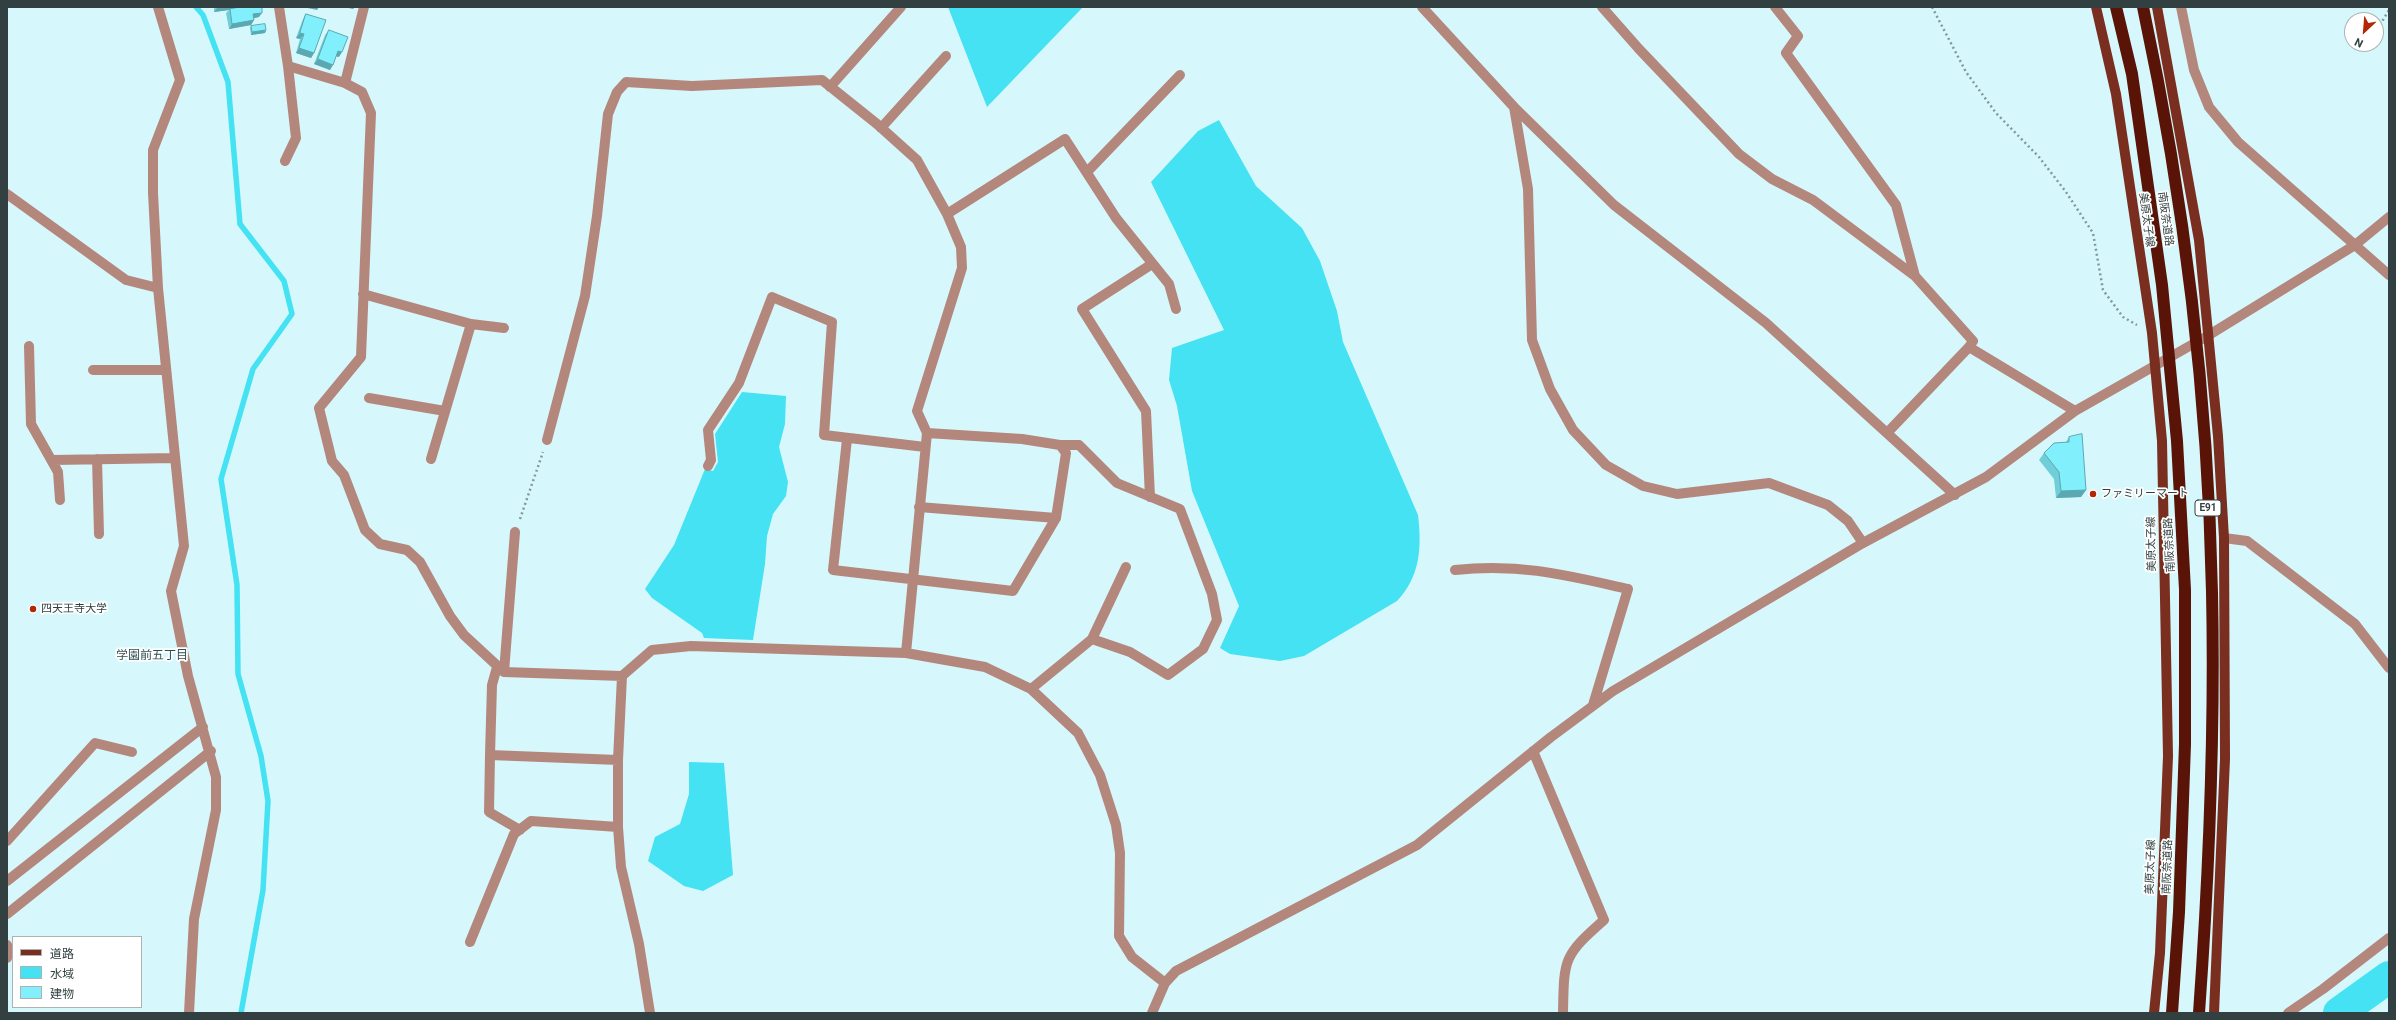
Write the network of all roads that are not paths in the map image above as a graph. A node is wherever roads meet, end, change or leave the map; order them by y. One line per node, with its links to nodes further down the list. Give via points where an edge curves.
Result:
1 (158, 7): 29 (street, via 180,80 153,150)
2 (280, 7): 14 (street)
3 (364, 7): 16 (street)
4 (901, 7): 17 (street)
5 (1422, 7): 18 (street)
6 (1602, 7): 28 (street, via 1739,154 1772,179 1813,200)
7 (1775, 7): 28 (street, via 1798,36 1786,53 1896,205)
8 (2096, 7): 37 (main road, 美原太子線, via 2116,94)
9 (2116, 7): 94 (highway, 南阪奈道路 / E91, via 2132,74 2162,285 2177,441 2184,574 2185,744 2179,912)
10 (2143, 7): 95 (highway, 南阪奈道路 / E91, via 2156,68 2188,284 2204,439 2212,591 2212,746)
11 (2157, 7): 34 (main road, via 2199,240)
12 (2181, 7): 25 (street, via 2194,70 2209,107 2238,142)
13 (946, 56): 19 (street)
14 (288, 66): 16 (street); 20 (street, via 296,138)
15 (1180, 75): 21 (street)
16 (345, 83): 30 (street, via 362,92 371,113)
17 (830, 87): 19 (street); 46 (street, via 822,80 692,86 626,82 617,92 608,114 585,296)
18 (1514, 107): 43 (street, via 1614,206 1766,323); 62 (street, via 1528,188 1532,340 1550,389 1573,430 1606,465 1643,486 1677,494 1769,483 1828,505 1848,521)
19 (881, 128): 23 (street, via 917,160)
20 (285, 161)
21 (1087, 172): 23 (street, via 1065,139); 26 (street, via 1116,218)
22 (7, 194): 29 (street, via 126,280)
23 (948, 214): 44 (street, via 961,246 962,268 917,411)
24 (2389, 217): 25 (street)
25 (2355, 246): 27 (street); 34 (street)
26 (1152, 264): 31 (street, via 1169,284); 55 (street, via 1082,309 1146,411)
27 (2389, 275)
28 (1915, 276): 36 (street, via 1973,341)
29 (158, 288): 39 (street)
30 (363, 294): 32 (street); 69 (street, via 361,357 319,408 332,461 344,475 365,530 380,544 407,550 420,562 450,616 464,635)
31 (1176, 309)
32 (471, 324): 33 (street); 41 (street)
33 (504, 328)
34 (2209, 335): 37 (street); 61 (main road)
35 (29, 346): 52 (street, via 31,424)
36 (1969, 347): 42 (street); 43 (street)
37 (2155, 367): 42 (street); 93 (main road, 美原太子線, via 2162,441 2168,756 2160,953)
38 (92, 370): 39 (street)
39 (166, 370): 49 (street)
40 (369, 398): 41 (street)
41 (445, 411): 51 (street)
42 (2075, 412): 54 (street, via 1986,477)
43 (1888, 432): 54 (street)
44 (927, 433): 47 (street, via 1022,439); 48 (street)
45 (847, 439): 48 (street); 53 (street, via 824,435 832,322 772,297 739,383 708,430 711,460); 65 (street, via 833,570)
46 (547, 440)
47 (1060, 445): 55 (street, via 1079,446 1117,483); 58 (street, via 1066,453)
48 (925, 447): 57 (street)
49 (175, 458): 50 (street); 73 (street, via 184,546 171,592 188,676)
50 (97, 459): 52 (street); 60 (street)
51 (431, 459)
52 (52, 460): 56 (street, via 58,472)
53 (708, 466)
54 (1955, 495): 62 (street)
55 (1150, 497): 66 (street, via 1180,509 1212,594 1217,620 1202,649 1168,675 1130,652)
56 (60, 500)
57 (919, 507): 58 (street); 65 (street)
58 (1056, 518): 65 (street, via 1013,591)
59 (515, 532): 69 (street)
60 (99, 534)
61 (2224, 538): 68 (street, via 2247,541 2354,624); 96 (main road, via 2225,759)
62 (1864, 542): 72 (street)
63 (1126, 567): 66 (street)
64 (1455, 570): 72 (street, via 1488,566 1544,570 1628,589)
65 (912, 580): 67 (street)
66 (1092, 639): 71 (street)
67 (906, 653): 70 (street, via 691,646 652,650); 71 (street, via 986,667)
68 (2389, 668)
69 (500, 669): 70 (street); 77 (street, via 492,685)
70 (622, 676): 78 (street)
71 (1031, 689): 88 (street, via 1078,733 1100,775 1116,825 1120,852 1119,936 1132,957)
72 (1593, 705): 75 (street)
73 (203, 727): 74 (street); 82 (street)
74 (211, 751): 83 (street); 89 (street, via 216,777 216,810 194,919)
75 (1533, 751): 88 (street, via 1417,844 1176,971); 92 (street, via 1604,920 1576,944 1567,960 1563,980)
76 (132, 752): 81 (street, via 95,743)
77 (490, 755): 78 (street); 80 (street, via 489,812)
78 (618, 760): 79 (street)
79 (618, 827): 80 (street, via 531,821); 90 (street, via 621,867 639,944)
80 (520, 830): 85 (street, via 514,834)
81 (7, 841)
82 (7, 881)
83 (7, 914)
84 (2389, 938): 97 (street)
85 (470, 942)
86 (7, 945): 87 (street)
87 (7, 958)
88 (1165, 983): 91 (street)
89 (189, 1013)
90 (650, 1013)
91 (1152, 1013)
92 (1563, 1013)
93 (2154, 1013)
94 (2172, 1013)
95 (2199, 1013)
96 (2214, 1013)
97 (2288, 1013)

